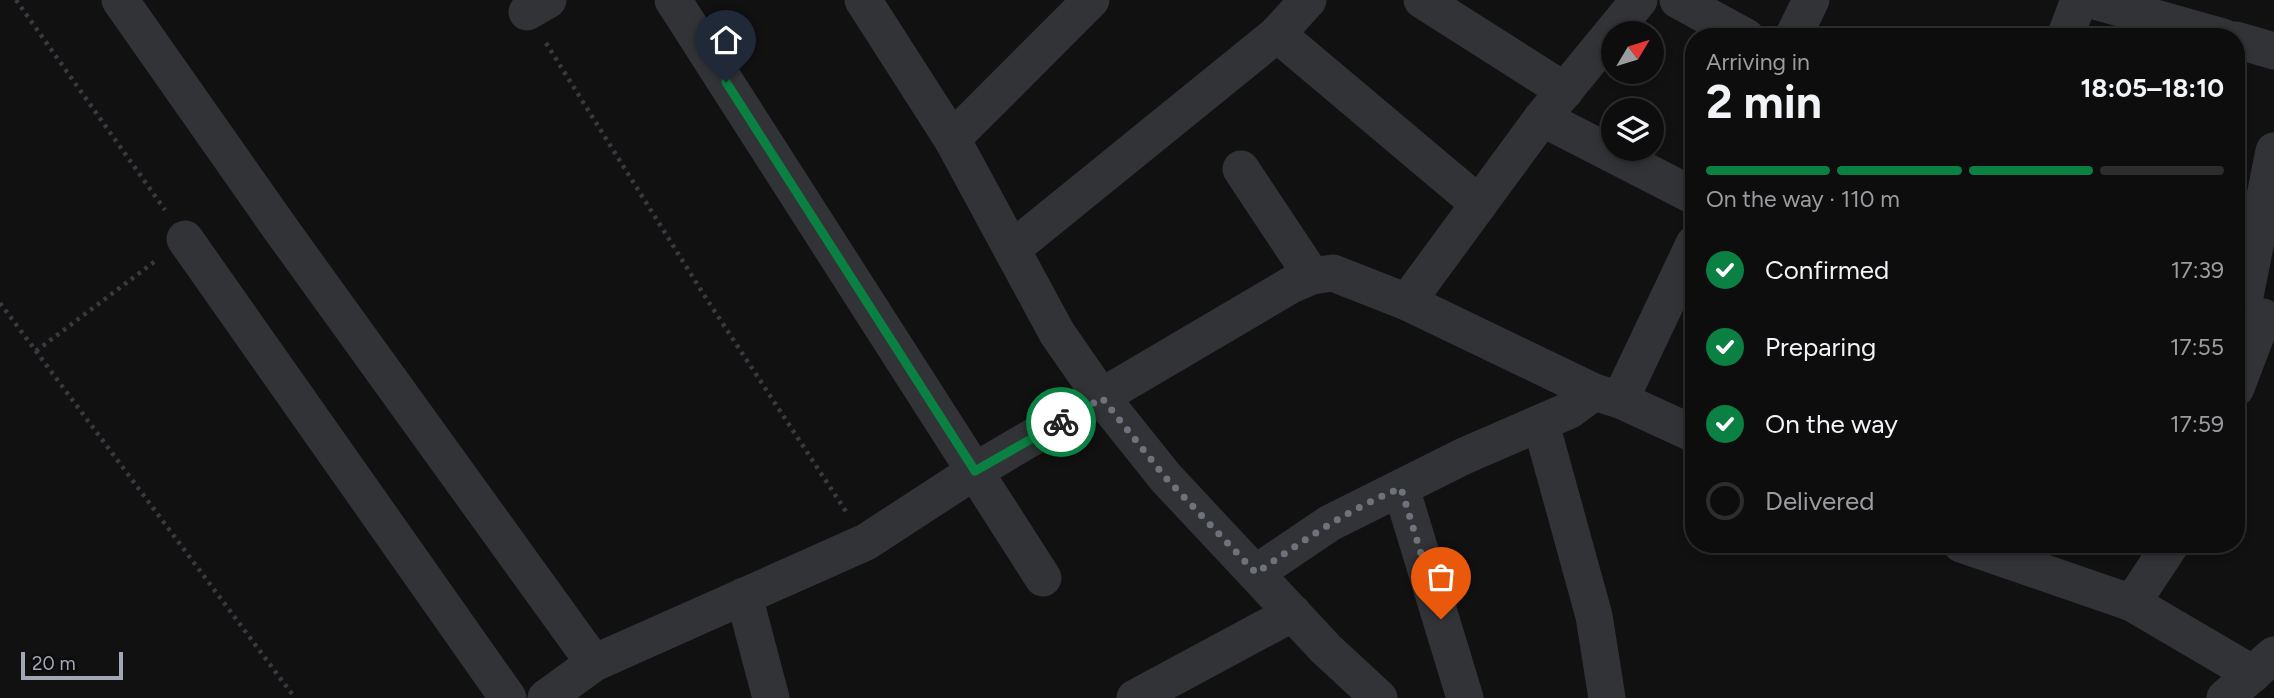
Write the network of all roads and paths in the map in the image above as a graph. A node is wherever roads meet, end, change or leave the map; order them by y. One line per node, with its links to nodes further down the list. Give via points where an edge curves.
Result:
1 (16, 0): 27 (path)
2 (120, 0): 50 (street)
3 (673, 0): 40 (street)
4 (863, 0): 22 (street)
5 (1091, 0): 22 (street)
6 (1308, 0): 18 (street)
7 (1422, 0): 21 (street)
8 (1639, 0): 21 (street)
9 (1678, 0): 14 (street)
10 (1811, 0): 15 (street)
11 (2079, 0): 16 (street)
12 (2091, 0): 17 (street)
13 (538, 6): 42 (path, via 704,295)
14 (1729, 28)
15 (1797, 28)
16 (2068, 28)
17 (2191, 28)
18 (1278, 34): 26 (street); 28 (street)
19 (2245, 43): 20 (street)
20 (2274, 51)
21 (1553, 104): 25 (street); 26 (street)
22 (953, 139): 28 (street)
23 (2274, 151): 33 (street)
24 (1241, 169): 30 (street)
25 (1685, 190)
26 (1479, 204): 31 (street)
27 (185, 239): 35 (path); 53 (street)
28 (1012, 249): 37 (street, via 1057,333)
29 (1685, 260): 36 (street)
30 (1312, 276): 31 (street, via 1333,273); 37 (street)
31 (1407, 302): 36 (street)
32 (0, 303): 35 (path)
33 (2254, 312): 34 (street)
34 (2245, 350)
35 (36, 351): 52 (path)
36 (1607, 396): 38 (street); 39 (street)
37 (1102, 398): 40 (street); 45 (street, via 1166,478)
38 (1541, 424): 41 (street); 59 (street, via 1594,616)
39 (1685, 431)
40 (975, 471): 42 (street); 46 (street)
41 (1401, 488): 45 (street, via 1330,523); 58 (street)
42 (866, 542): 47 (street)
43 (2165, 553): 48 (street)
44 (2029, 556): 48 (street)
45 (1256, 573): 49 (street)
46 (1043, 578)
47 (744, 596): 50 (street); 55 (street)
48 (2132, 603): 51 (street)
49 (1293, 614): 56 (street); 57 (street)
50 (594, 663): 54 (street)
51 (2263, 664): 60 (street)
52 (296, 698)
53 (508, 698)
54 (546, 698)
55 (771, 698)
56 (1135, 698)
57 (1379, 698)
58 (1465, 698)
59 (1607, 698)
60 (2225, 698)

